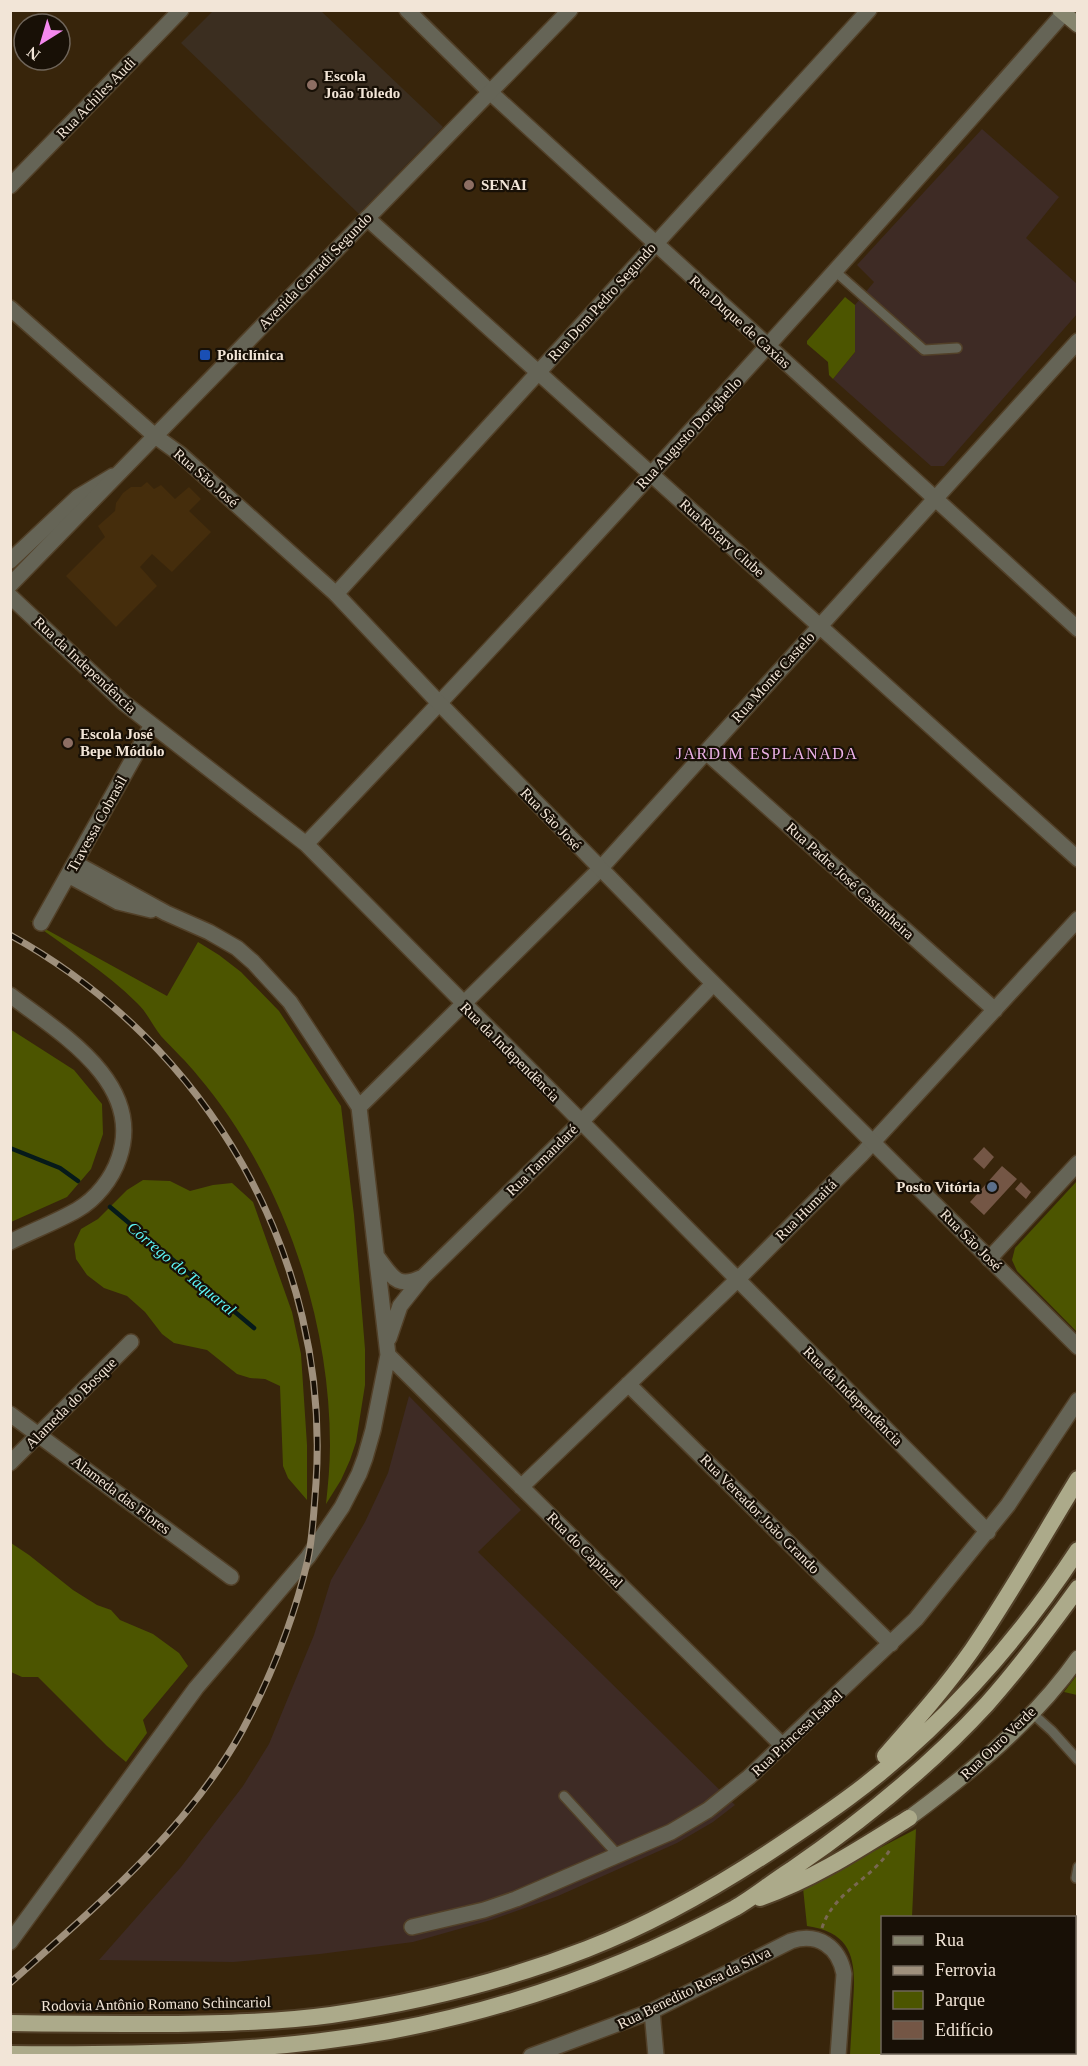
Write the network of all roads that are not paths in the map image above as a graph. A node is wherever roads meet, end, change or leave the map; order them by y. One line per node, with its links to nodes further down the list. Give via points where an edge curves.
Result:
1 (181, 10): 8 (street, Rua Achiles Audi)
2 (407, 10): 7 (street, Rua Duque de Caxias)
3 (570, 10): 7 (street, Avenida Corradi Segundo)
4 (869, 10): 10 (street, Rua Dom Pedro Segundo)
5 (1062, 12): 6 (main road); 11 (street, Rua Augusto Dorighello)
6 (1077, 25)
7 (491, 93): 9 (street, Avenida Corradi Segundo); 10 (street, Rua Duque de Caxias)
8 (10, 186)
9 (367, 218): 16 (street, Rua Rotary Clube); 17 (street, Avenida Corradi Segundo)
10 (656, 244): 14 (street, Rua Duque de Caxias); 16 (street, Rua Dom Pedro Segundo)
11 (836, 272): 14 (street, Rua Augusto Dorighello); 15 (lane, via 924,350)
12 (10, 308): 17 (street, Rua São José)
13 (1077, 341): 20 (street, Rua Monte Castelo)
14 (768, 347): 19 (street, Rua Augusto Dorighello); 20 (street, Rua Duque de Caxias)
15 (957, 348)
16 (539, 372): 19 (street, Rua Rotary Clube); 23 (street, Rua Dom Pedro Segundo)
17 (155, 436): 18 (street, Avenida Corradi Segundo); 23 (street, Rua São José)
18 (120, 472): 21 (street, via 78,497); 22 (street, Avenida Corradi Segundo)
19 (651, 474): 25 (street, Rua Rotary Clube); 27 (street, Rua Augusto Dorighello)
20 (935, 499): 25 (street, Rua Monte Castelo); 26 (street, Rua Duque de Caxias)
21 (10, 561)
22 (10, 585)
23 (336, 594): 27 (street, Rua São José)
24 (10, 597): 28 (street, Rua da Independência, via 124,704)
25 (820, 626): 29 (street, Rua Monte Castelo); 31 (street, Rua Rotary Clube)
26 (1076, 626)
27 (440, 704): 30 (street, Rua Augusto Dorighello); 33 (street, Rua São José)
28 (152, 725): 30 (street, Rua da Independência); 32 (street, Travessa Cobrasil)
29 (706, 752): 33 (street, Rua Monte Castelo); 39 (street, Rua Padre José Castanheira)
30 (306, 844): 38 (street, Rua da Independência)
31 (1077, 859)
32 (71, 869): 35 (street, Travessa Cobrasil); 40 (street, via 118,902 166,913 237,948 290,1002)
33 (600, 869): 36 (street, Rua São José); 38 (street, Rua Monte Castelo)
34 (1077, 920): 39 (street, Rua Humaitá)
35 (41, 923)
36 (713, 984): 41 (street, Rua Tamandaré); 42 (street, Rua São José)
37 (10, 995): 44 (street, via 78,1046 98,1066 113,1090 123,1120 123,1147 104,1186 78,1209)
38 (464, 1005): 40 (street, Rua Monte Castelo); 41 (street, Rua da Independência)
39 (995, 1010): 42 (street, Rua Humaitá)
40 (360, 1107): 45 (street)
41 (580, 1123): 47 (street, Rua Tamandaré); 48 (street, Rua da Independência)
42 (873, 1143): 46 (street, Rua São José); 48 (street, Rua Humaitá)
43 (1077, 1163): 46 (street)
44 (10, 1242)
45 (377, 1257): 47 (street, via 400,1282 410,1283); 51 (street)
46 (989, 1259): 50 (street, Rua São José)
47 (423, 1277): 51 (street, Rua Tamandaré, via 400,1306)
48 (737, 1280): 52 (street, Rua Humaitá); 59 (street, Rua da Independência)
49 (131, 1342): 55 (street, Alameda do Bosque)
50 (1077, 1347)
51 (387, 1350): 58 (street, Rua do Capinzal); 76 (street, via 365,1458 342,1507 309,1557 196,1688)
52 (628, 1384): 58 (street, Rua Humaitá); 63 (street, Rua Vereador João Grando)
53 (1077, 1400): 59 (street, Rua Princesa Isabel)
54 (10, 1414): 55 (street, Alameda das Flores)
55 (40, 1435): 56 (street, Alameda do Bosque); 61 (street, Alameda das Flores)
56 (10, 1463)
57 (1077, 1479): 69 (highway, via 971,1652)
58 (521, 1487): 66 (street, Rua do Capinzal)
59 (988, 1532): 63 (street, Rua Princesa Isabel, via 916,1620)
60 (1077, 1550): 69 (highway, Rodovia Antônio Romano Schincariol, via 976,1682 893,1762)
61 (231, 1576)
62 (1077, 1588): 74 (highway, via 1023,1661 935,1755 862,1819)
63 (891, 1644): 66 (street, Rua Princesa Isabel)
64 (1077, 1658): 65 (main road, Rua Ouro Verde)
65 (1032, 1713): 67 (lane); 70 (main road, Rua Ouro Verde, via 957,1782)
66 (783, 1746): 71 (street, Rua Princesa Isabel, via 708,1810 671,1832)
67 (1077, 1760)
68 (564, 1796): 71 (lane)
69 (850, 1797): 78 (highway, Rodovia Antônio Romano Schincariol, via 730,1878 664,1914 589,1948 449,1993 329,2015 245,2023)
70 (909, 1818): 74 (highway, via 825,1869)
71 (618, 1855): 75 (street, Rua Princesa Isabel, via 516,1899)
72 (1077, 1866): 73 (lane)
73 (1076, 1878)
74 (737, 1906): 79 (highway, via 620,1961 537,1993 390,2030 254,2048)
75 (412, 1927)
76 (10, 1942)
77 (652, 2011): 80 (street, Rua Benedito Rosa da Silva); 81 (street); 82 (street, Rua Benedito Rosa da Silva, via 791,1941 800,1938 821,1942 836,1952 844,1974)
78 (13, 2023)
79 (13, 2054)
80 (531, 2055)
81 (656, 2055)
82 (838, 2055)

